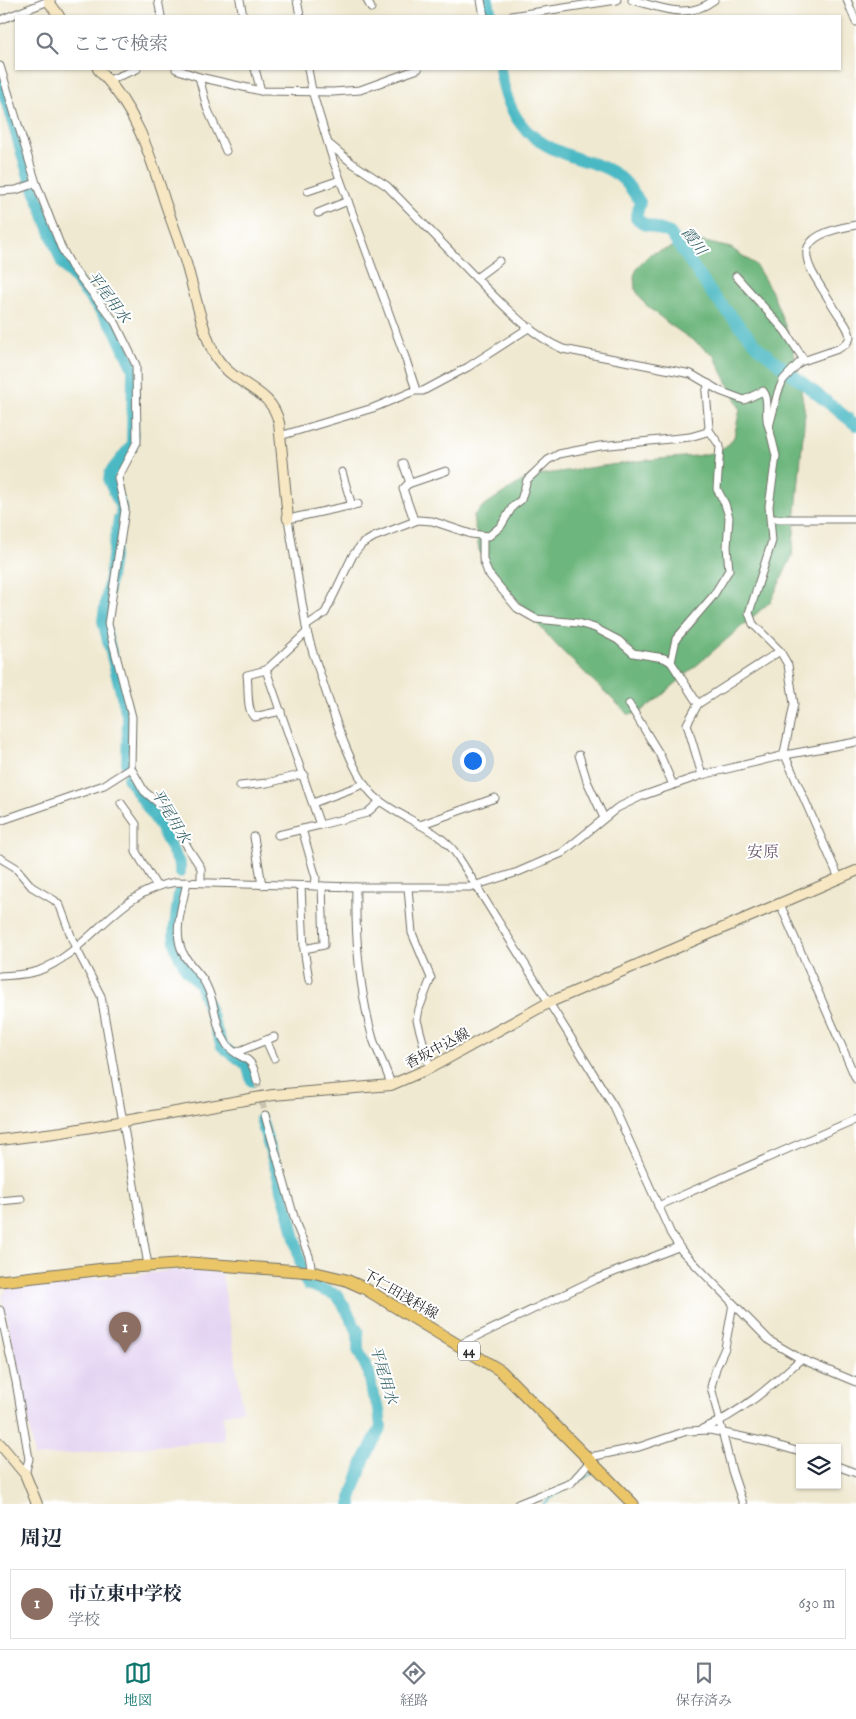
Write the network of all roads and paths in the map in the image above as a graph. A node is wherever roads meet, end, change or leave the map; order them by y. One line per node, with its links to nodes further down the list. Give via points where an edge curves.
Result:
1 (158, 0): 13 (street)
2 (240, 0): 14 (street)
3 (297, 0): 15 (street)
4 (367, 0): 11 (street)
5 (481, 0): 16 (street)
6 (617, 0): 17 (street)
7 (633, 0): 8 (street, via 677,13)
8 (714, 0)
9 (847, 0): 19 (street)
10 (50, 1): 12 (main road); 18 (street)
11 (371, 8)
12 (58, 15)
13 (161, 15)
14 (243, 15)
15 (300, 15)
16 (484, 15)
17 (518, 15)
18 (0, 20)
19 (856, 22)
20 (0, 66): 35 (street)
21 (99, 70): 28 (main road)
22 (134, 70): 28 (street)
23 (179, 70): 27 (street)
24 (255, 70): 29 (street)
25 (308, 70): 30 (street)
26 (415, 70): 30 (street, via 350,92)
27 (200, 77): 29 (street); 32 (street, via 210,116)
28 (109, 80): 50 (main road, via 124,100 147,144 211,348 227,372 272,403)
29 (261, 91): 30 (street)
30 (312, 91): 31 (street)
31 (328, 144): 33 (street); 43 (street, via 387,186)
32 (226, 151)
33 (340, 180): 37 (street); 38 (street)
34 (0, 182): 36 (street)
35 (36, 183): 36 (street); 70 (street, via 66,258 115,322 137,372 137,442 118,478 125,510 108,624 132,717)
36 (1, 191)
37 (308, 191)
38 (348, 201): 39 (street); 47 (street, via 405,357)
39 (318, 213)
40 (856, 225): 45 (street, via 823,232 808,245 807,259 850,338 838,349)
41 (499, 261): 43 (street)
42 (736, 276): 45 (street)
43 (476, 278): 44 (street, via 503,306)
44 (530, 327): 46 (street, via 563,349 691,374); 47 (street, via 461,371 423,391)
45 (804, 360): 48 (street, via 787,376 778,392)
46 (709, 384): 48 (street, via 744,400 764,390 767,396 766,419); 49 (street, via 706,392)
47 (414, 391): 50 (street, via 373,408)
48 (770, 427): 56 (street, via 776,456 769,506)
49 (709, 430): 59 (street, via 690,437 600,446 559,454 533,472 521,500 513,506 501,526); 62 (street, via 720,446 717,489 729,517 727,547 730,564 725,579 713,596 676,639)
50 (280, 436): 55 (main road)
51 (403, 463): 54 (street)
52 (446, 471): 54 (street)
53 (342, 472): 55 (street, via 355,505)
54 (410, 483): 58 (street, via 404,489)
55 (288, 519): 60 (street)
56 (771, 519): 57 (street); 61 (street, via 772,541 751,601 749,618)
57 (856, 519)
58 (414, 520): 59 (street, via 432,521); 60 (street, via 374,537 357,549 326,613)
59 (483, 537): 62 (street, via 483,559 488,574 510,601 528,616 595,628 618,640 633,653 656,655)
60 (307, 629): 63 (street); 73 (street, via 352,761)
61 (780, 651): 65 (street); 69 (street, via 788,665 794,694)
62 (671, 662): 65 (street)
63 (266, 670): 66 (street); 66 (street, via 247,675 249,709 254,717)
64 (629, 704): 74 (street, via 660,755)
65 (698, 704): 72 (street, via 687,724)
66 (281, 710): 71 (street)
67 (856, 742): 69 (street)
68 (579, 755): 80 (street, via 587,782)
69 (785, 755): 72 (street); 89 (street)
70 (131, 768): 81 (street, via 104,785); 91 (street, via 144,791 175,821 201,868)
71 (304, 774): 75 (street); 79 (street)
72 (702, 775): 74 (street)
73 (364, 784): 77 (street); 79 (street)
74 (673, 785): 80 (street, via 628,802)
75 (240, 786)
76 (495, 798): 83 (street)
77 (380, 801): 82 (street, via 367,813); 83 (street)
78 (121, 803): 94 (street, via 136,824 136,852)
79 (313, 803): 82 (street)
80 (604, 818): 93 (street, via 562,852)
81 (0, 821)
82 (320, 825): 84 (street)
83 (420, 825): 93 (street, via 449,845)
84 (302, 829): 85 (street); 96 (street)
85 (278, 835)
86 (254, 837): 92 (street)
87 (0, 858): 100 (street, via 15,867 32,887 60,906)
88 (856, 871): 89 (main road, 香坂中込線)
89 (840, 878): 99 (main road, 香坂中込線)
90 (187, 882): 91 (street); 94 (street); 107 (street, via 179,944 208,988 227,1045)
91 (201, 882): 92 (street)
92 (262, 885): 95 (street)
93 (476, 885): 98 (street); 104 (street)
94 (156, 886): 100 (street, via 125,904)
95 (301, 886): 96 (street); 101 (street)
96 (318, 886): 97 (street); 101 (street, via 324,945)
97 (356, 888): 98 (street); 112 (street, via 356,945 362,984 374,1039)
98 (408, 888): 109 (street, via 412,933 431,978 417,1020)
99 (780, 904): 104 (main road, 香坂中込線); 110 (street)
100 (75, 946): 102 (street, via 40,970); 115 (street, via 103,1001)
101 (304, 949): 103 (street)
102 (0, 976)
103 (309, 980)
104 (548, 1003): 109 (main road, 香坂中込線); 119 (street, via 614,1108)
105 (274, 1037): 106 (street)
106 (266, 1040): 107 (street); 108 (street)
107 (237, 1052): 111 (street, via 252,1064)
108 (274, 1058)
109 (430, 1068): 112 (main road, 香坂中込線)
110 (856, 1079)
111 (257, 1081)
112 (391, 1085): 115 (main road, 香坂中込線, via 273,1096)
113 (265, 1114): 122 (street, via 296,1224 310,1256)
114 (856, 1120): 119 (street)
115 (123, 1122): 116 (main road, 香坂中込線); 121 (street)
116 (0, 1140)
117 (22, 1200): 118 (street)
118 (0, 1201)
119 (658, 1206): 120 (street)
120 (678, 1247): 124 (street); 126 (street, via 594,1280)
121 (148, 1265): 122 (main road, 下仁田浅科線 / 44, via 191,1262); 123 (main road, 下仁田浅科線 / 44)
122 (312, 1272): 126 (main road, 下仁田浅科線 / 44, via 364,1288)
123 (0, 1281)
124 (733, 1304): 127 (street, via 770,1341); 129 (street, via 725,1348 711,1383)
125 (0, 1310): 137 (street, via 29,1459)
126 (459, 1345): 134 (main road, 下仁田浅科線 / 44, via 513,1381)
127 (801, 1359): 128 (street); 129 (street)
128 (856, 1382)
129 (720, 1422): 130 (street); 131 (street)
130 (699, 1430): 131 (street); 134 (street)
131 (723, 1434): 133 (street); 141 (street)
132 (0, 1444): 137 (main road)
133 (796, 1451)
134 (590, 1459): 139 (street, via 571,1483); 140 (main road, 下仁田浅科線 / 44)
135 (841, 1467): 136 (street)
136 (856, 1473)
137 (25, 1474): 138 (main road)
138 (37, 1504)
139 (518, 1504)
140 (633, 1504)
141 (743, 1504)

